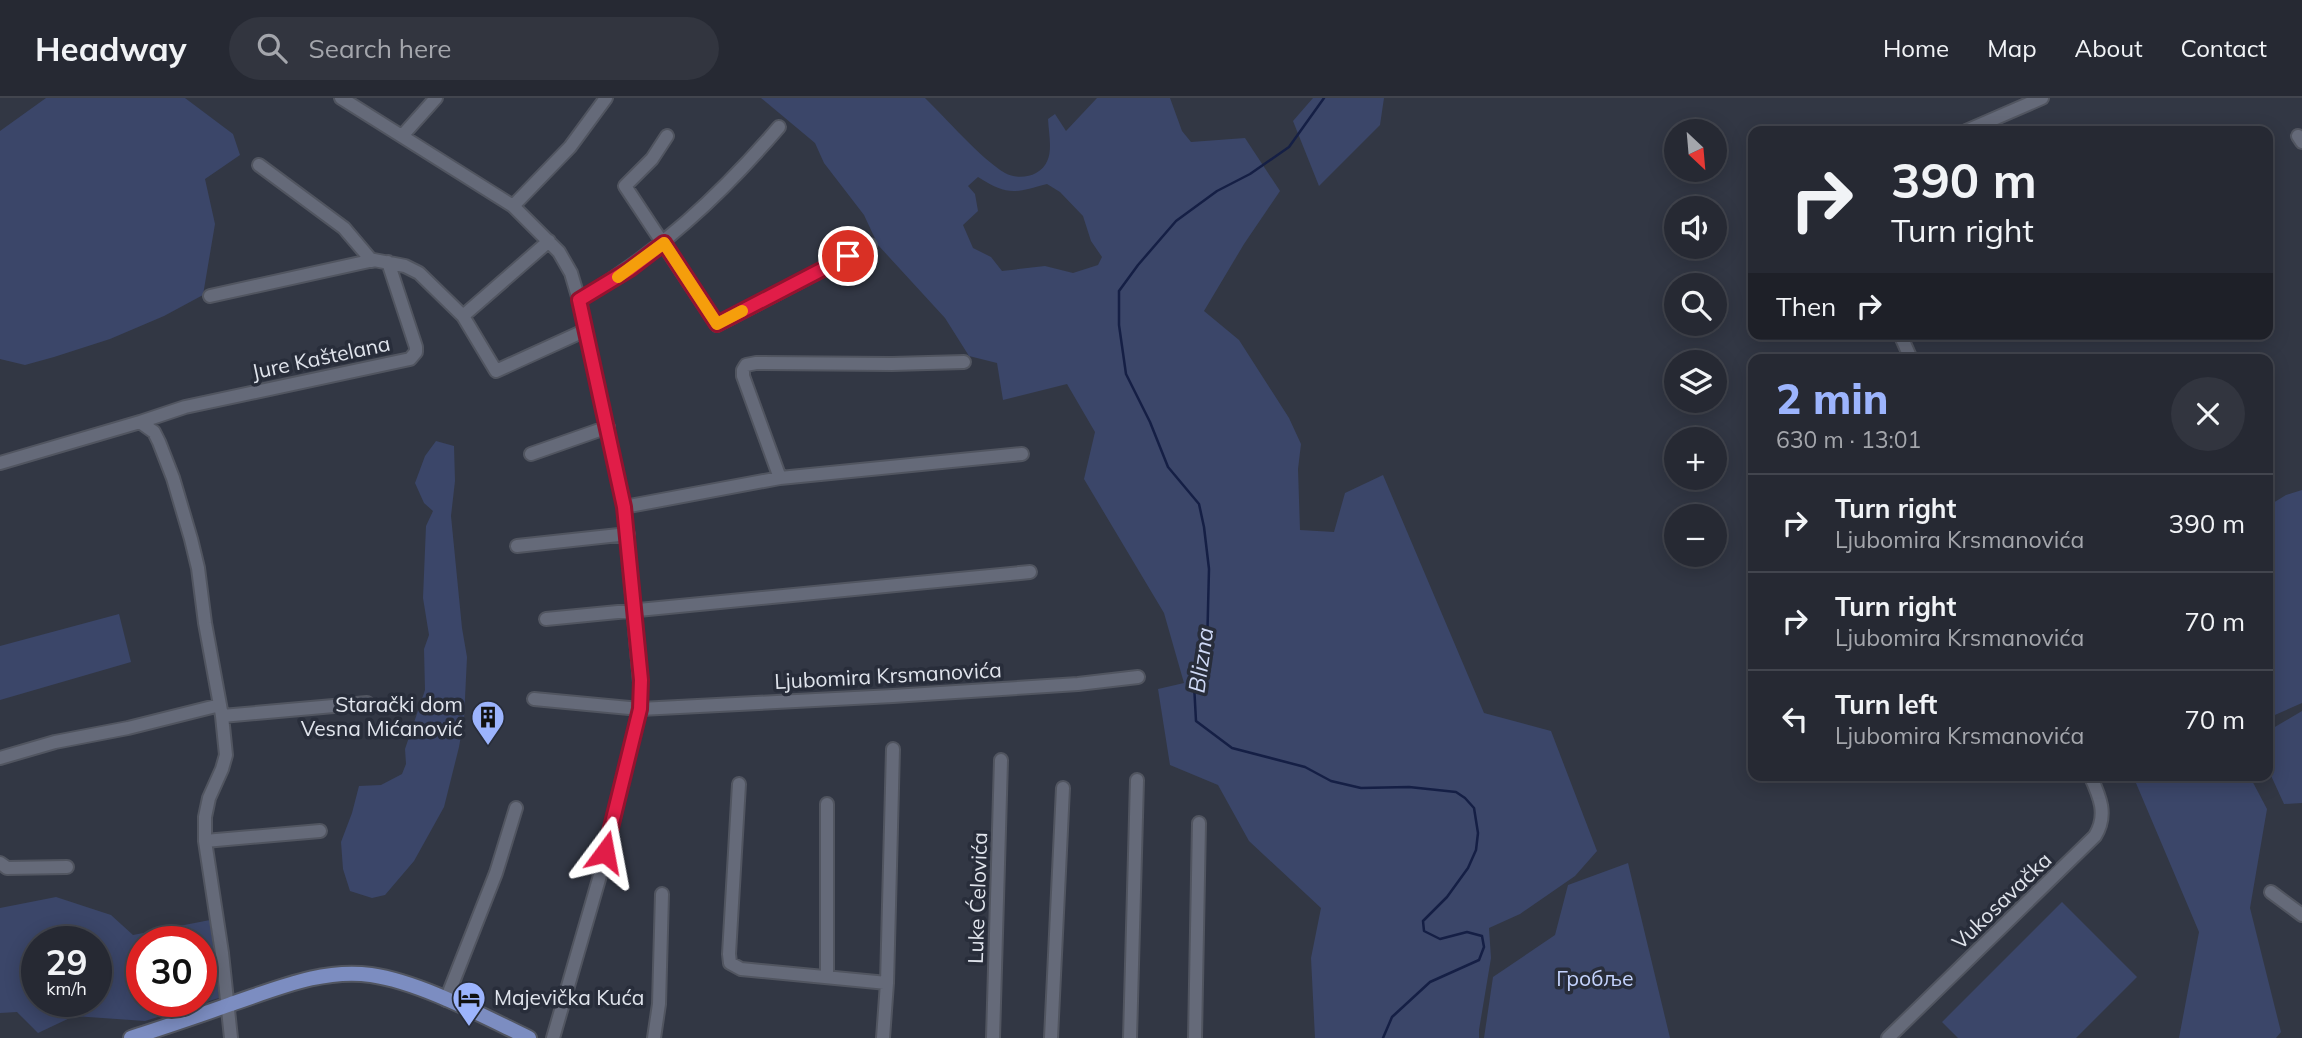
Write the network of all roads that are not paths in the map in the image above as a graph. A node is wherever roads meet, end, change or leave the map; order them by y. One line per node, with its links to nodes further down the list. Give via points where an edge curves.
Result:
1 (341, 98): 7 (street)
2 (436, 98): 7 (street)
3 (606, 98): 10 (street, via 570,147)
4 (2042, 98): 5 (street)
5 (1978, 126)
6 (779, 127): 12 (street)
7 (402, 136): 10 (street)
8 (667, 136): 12 (street, via 625,186)
9 (259, 165): 14 (street, via 344,228)
10 (513, 206): 11 (street)
11 (549, 241): 17 (street, via 567,264); 18 (street)
12 (664, 243): 13 (street, via 717,324); 17 (street)
13 (870, 245)
14 (372, 261): 15 (street); 16 (street)
15 (388, 262): 18 (street, via 419,273); 21 (street, Jure Kaštelana, via 416,347 410,359)
16 (210, 296)
17 (579, 300): 19 (street)
18 (463, 316): 19 (street, via 496,371)
19 (586, 330): 23 (street)
20 (964, 362): 28 (street, via 746,365 744,376)
21 (159, 416): 22 (street, Jure Kaštelana); 24 (street)
22 (141, 422): 24 (street); 27 (street, Jure Kaštelana)
23 (608, 427): 25 (street); 29 (street)
24 (154, 432): 39 (street, via 173,478 198,568)
25 (531, 454)
26 (1022, 454): 28 (street)
27 (0, 463)
28 (780, 478): 29 (street)
29 (624, 507): 30 (street)
30 (628, 534): 31 (street); 33 (street)
31 (517, 546)
32 (1030, 572): 33 (street)
33 (633, 612): 34 (street); 38 (street)
34 (545, 619)
35 (1138, 677): 38 (street, Ljubomira Krsmanovića)
36 (534, 699): 38 (street, Ljubomira Krsmanovića)
37 (367, 703): 39 (street)
38 (640, 709): 64 (street, via 596,890)
39 (221, 710): 41 (street, via 55,742); 51 (street, via 225,762 209,798)
40 (893, 749): 58 (street)
41 (0, 758)
42 (1001, 760): 67 (street, Luke Ćelovića)
43 (1137, 780): 69 (street)
44 (2093, 781): 71 (street, Vukosavačka, via 2103,811 2095,836)
45 (739, 784): 57 (street, via 730,963 741,969)
46 (1063, 788): 68 (street)
47 (827, 804): 57 (street)
48 (516, 808): 59 (street)
49 (1199, 823): 70 (street)
50 (320, 831): 51 (street)
51 (205, 841): 60 (street)
52 (0, 863): 53 (street, via 7,868)
53 (67, 867)
54 (2271, 892): 56 (street)
55 (662, 894): 65 (street)
56 (2302, 915)
57 (827, 977): 58 (street)
58 (887, 983): 66 (street)
59 (446, 1000): 60 (main road, via 389,978 347,974 290,984); 63 (main road)
60 (228, 1005): 61 (main road); 62 (street)
61 (131, 1038)
62 (231, 1038)
63 (528, 1038)
64 (553, 1038)
65 (654, 1038)
66 (883, 1038)
67 (993, 1038)
68 (1051, 1038)
69 (1130, 1038)
70 (1195, 1038)
71 (1888, 1038)

